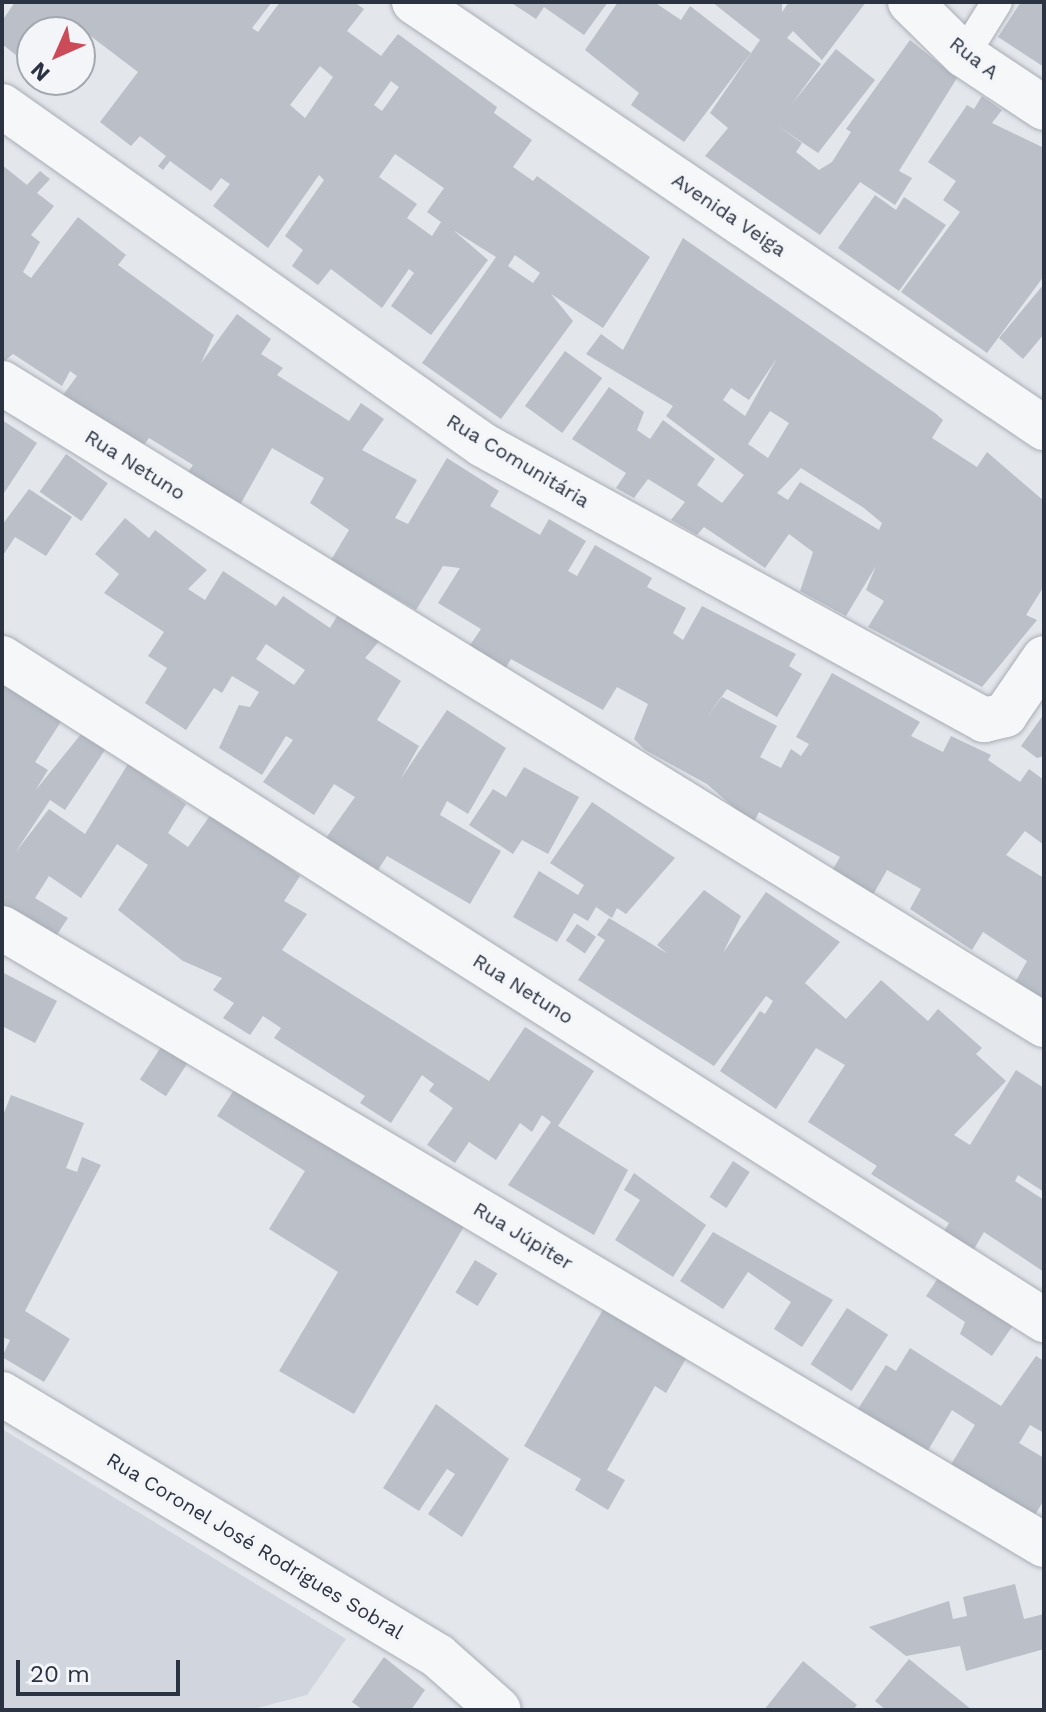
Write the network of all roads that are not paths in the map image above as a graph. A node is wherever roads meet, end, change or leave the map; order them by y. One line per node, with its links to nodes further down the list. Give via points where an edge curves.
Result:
1 (414, 2): 8 (street, Avenida Veiga)
2 (910, 2): 4 (street, Rua A)
3 (997, 2): 4 (lane)
4 (964, 55): 6 (street, Rua A)
5 (2, 106): 10 (street, Rua Comunitária, via 483,445 984,720 1005,715)
6 (1044, 108)
7 (2, 383): 12 (street, Rua Netuno)
8 (1044, 428)
9 (2, 658): 13 (street, Rua Netuno)
10 (1044, 658)
11 (2, 928): 15 (street, Rua Júpiter)
12 (1044, 1025)
13 (1044, 1320)
14 (2, 1394): 16 (street, Rua Coronel José Rodrigues Sobral, via 438,1656)
15 (1044, 1545)
16 (499, 1710)

